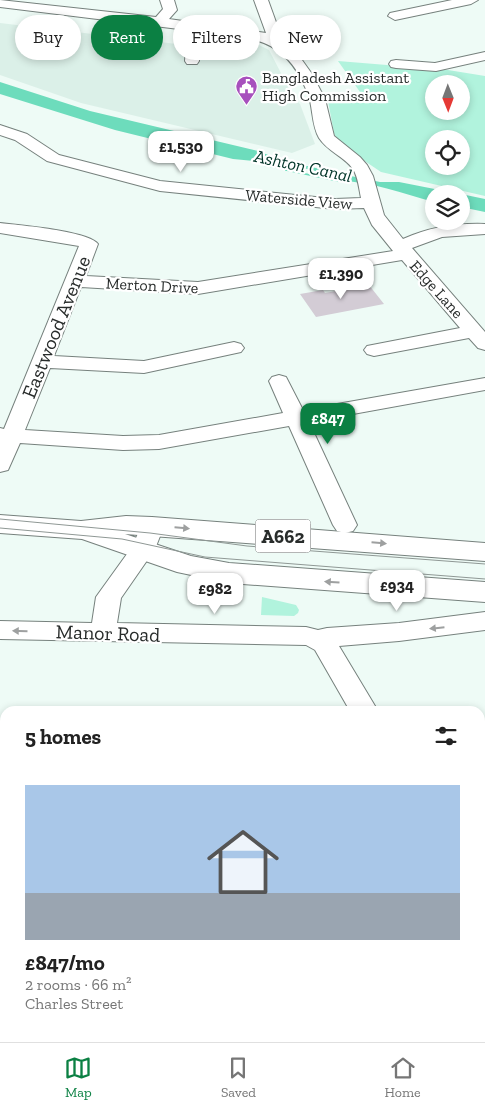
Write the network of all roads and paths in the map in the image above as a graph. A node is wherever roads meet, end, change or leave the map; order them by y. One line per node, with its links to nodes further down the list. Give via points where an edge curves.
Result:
1 (166, 0): 9 (street, via 170,10)
2 (261, 0): 10 (street)
3 (471, 0): 5 (street)
4 (0, 2): 7 (street, Edge Lane)
5 (436, 3): 8 (street)
6 (380, 7): 8 (street)
7 (103, 15)
8 (395, 16): 11 (street)
9 (163, 18)
10 (270, 25)
11 (413, 27)
12 (485, 56): 14 (street, via 436,67)
13 (295, 60): 16 (street, Edge Lane, via 317,98 323,126 332,144 362,170)
14 (396, 64)
15 (0, 130): 16 (street, Waterside View, via 21,137 53,158 160,186 335,204)
16 (369, 196): 19 (street, Edge Lane, via 378,221)
17 (0, 228): 20 (street, Eastwood Avenue, via 81,240 89,244)
18 (485, 229): 19 (street, Merton Drive, via 433,232)
19 (403, 250): 20 (street, Merton Drive, via 198,288); 21 (street, Edge Lane)
20 (74, 281): 24 (street, Eastwood Avenue)
21 (480, 337): 23 (street)
22 (234, 348): 24 (street, via 144,367)
23 (374, 350)
24 (42, 361): 28 (street, Eastwood Avenue)
25 (279, 380): 27 (street)
26 (485, 384): 27 (street)
27 (295, 418): 28 (street, via 143,444); 31 (street)
28 (6, 436): 29 (street, Eastwood Avenue)
29 (0, 465)
30 (0, 524): 32 (main road, A662)
31 (345, 525)
32 (148, 538): 33 (main road, A662, one-way to 33); 34 (main road, A662, one-way to 32, via 229,573 187,565); 37 (street, via 109,597)
33 (485, 552)
34 (485, 592)
35 (485, 621): 38 (street, Manor Road, one-way to 38)
36 (0, 630): 37 (street, Manor Road, one-way to 36)
37 (104, 632): 38 (street, Manor Road, via 306,636)
38 (319, 640): 39 (street, via 324,642)
39 (361, 706)

